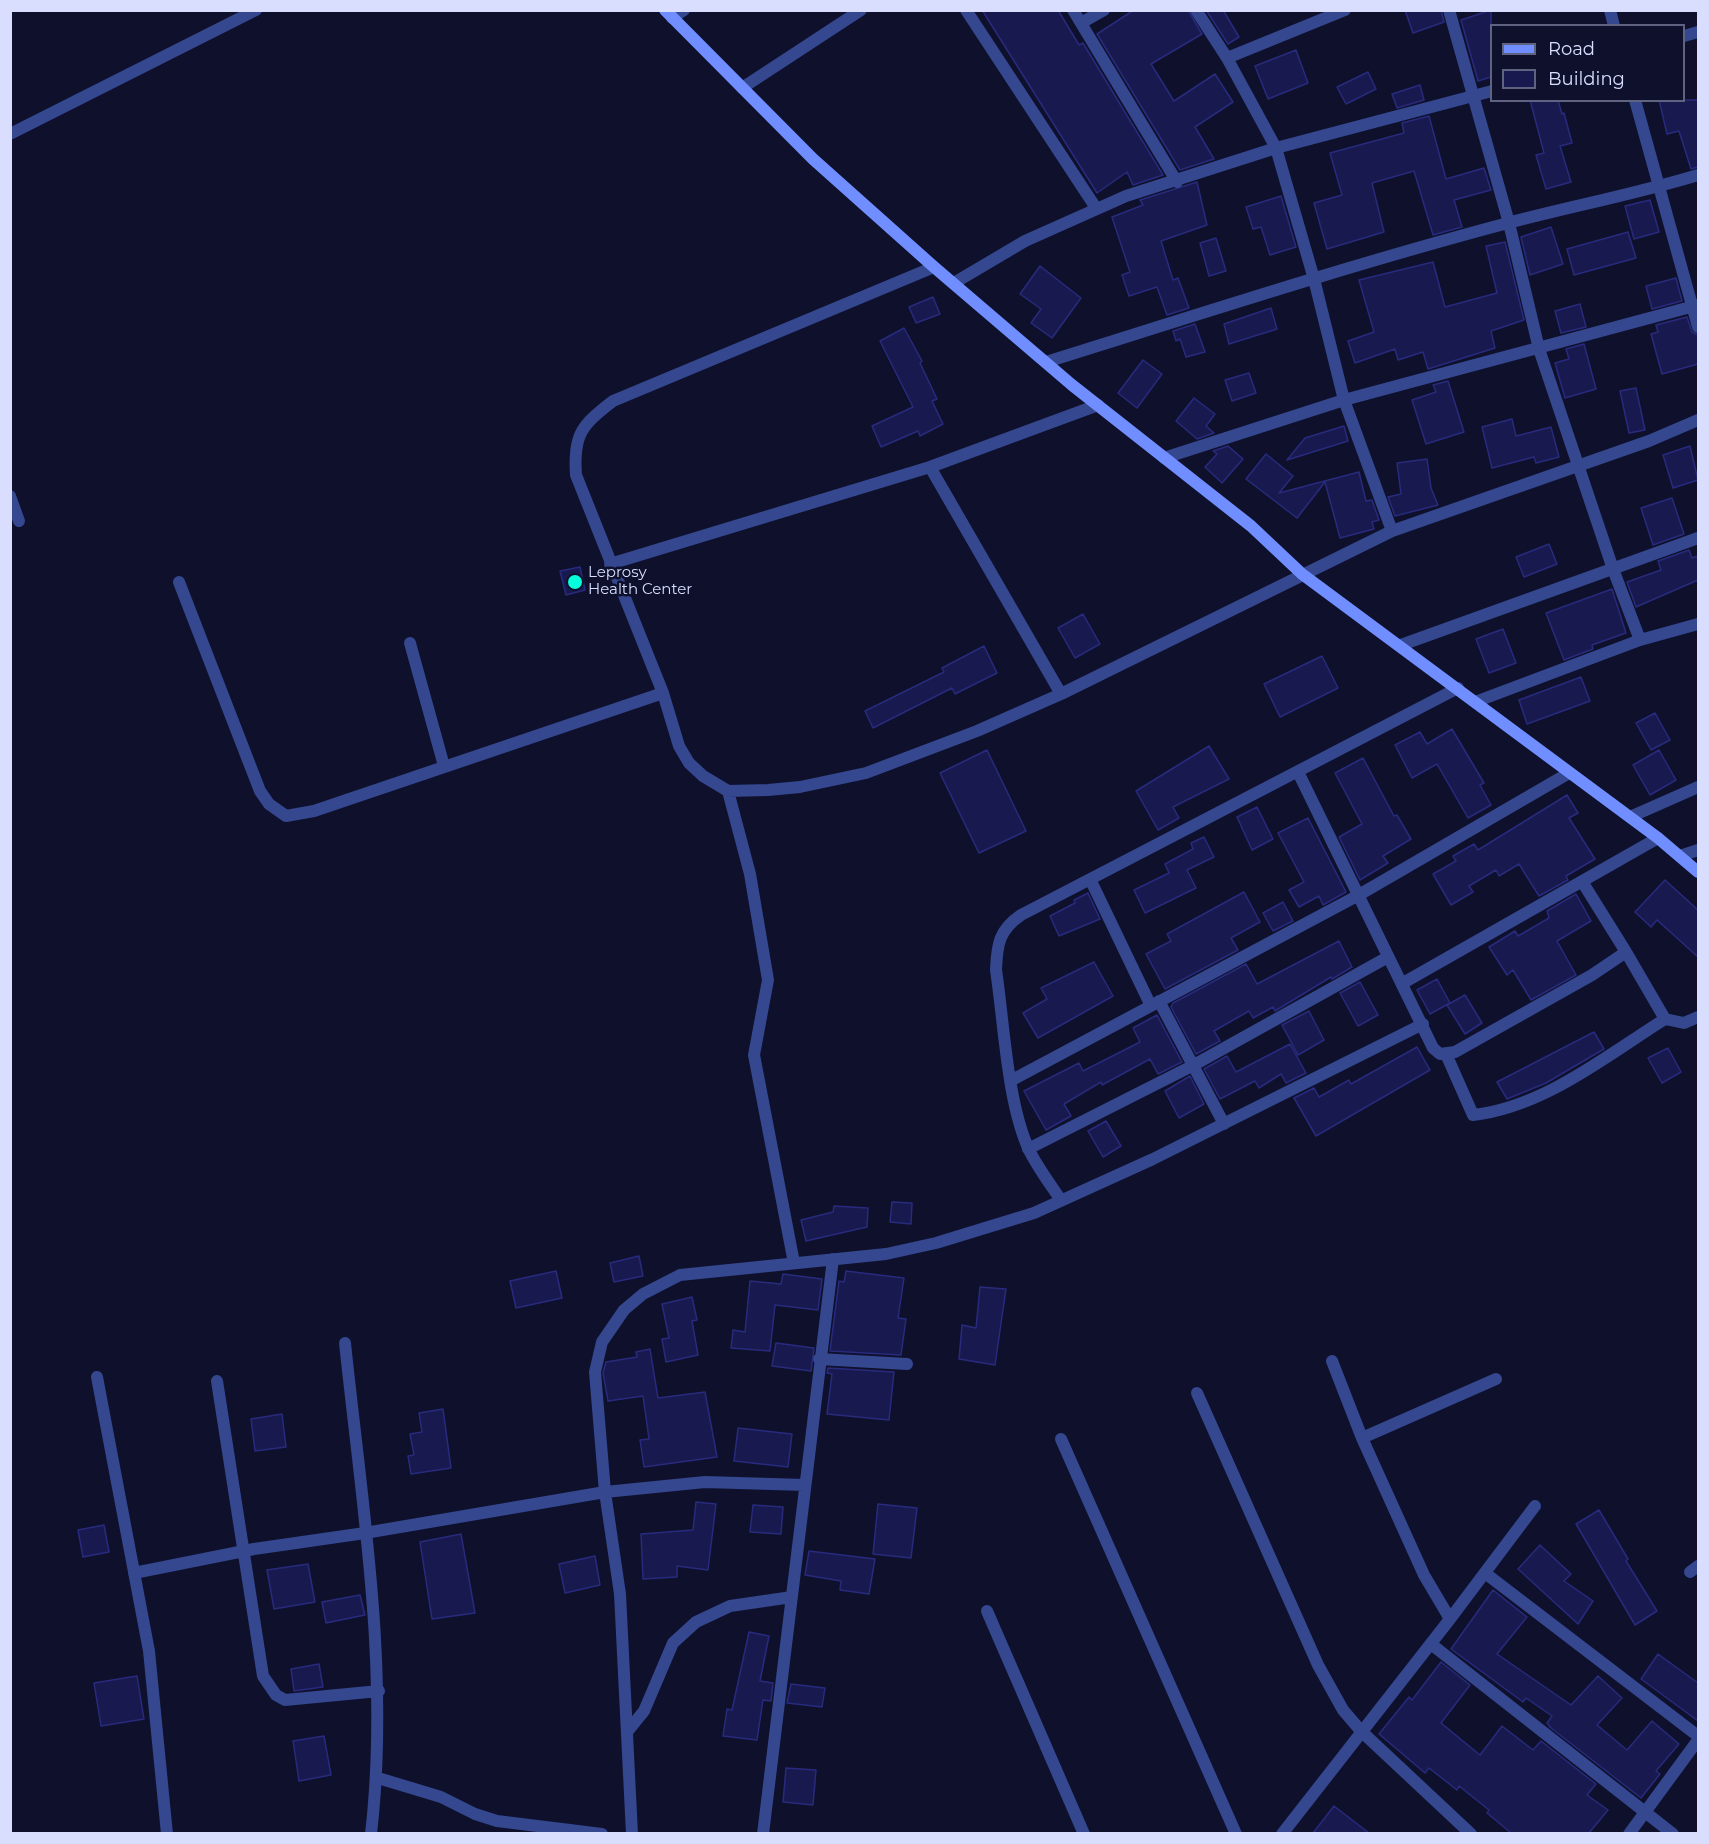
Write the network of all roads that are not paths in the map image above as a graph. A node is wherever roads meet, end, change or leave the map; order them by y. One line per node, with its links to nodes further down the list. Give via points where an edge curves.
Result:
1 (256, 10): 17 (street)
2 (684, 10): 10 (street)
3 (861, 10): 13 (street)
4 (966, 10): 22 (street)
5 (1073, 10): 11 (street)
6 (1104, 10): 11 (street)
7 (1196, 10): 12 (street)
8 (1345, 10): 12 (street)
9 (1449, 10): 15 (street)
10 (669, 14): 13 (street)
11 (1081, 24): 20 (street)
12 (1227, 58): 18 (street)
13 (742, 88): 24 (street, via 813,159)
14 (1490, 91): 15 (street)
15 (1472, 96): 18 (street); 23 (street)
16 (1636, 102): 21 (street)
17 (10, 134)
18 (1276, 148): 20 (street); 25 (street)
19 (1698, 175): 21 (street)
20 (1177, 182): 22 (street)
21 (1659, 187): 23 (street); 27 (street)
22 (1096, 208): 26 (street, via 1025,241)
23 (1509, 223): 25 (street); 29 (street)
24 (934, 267): 26 (street); 41 (street, via 613,401 587,421 574,450 576,475)
25 (1314, 279): 30 (street); 31 (street)
26 (954, 283): 30 (street)
27 (1696, 306): 28 (street); 29 (street)
28 (1698, 327)
29 (1539, 349): 31 (street); 35 (street)
30 (1046, 362): 32 (street)
31 (1344, 400): 34 (street); 39 (street)
32 (1098, 405): 34 (street); 36 (street)
33 (1698, 420): 35 (street)
34 (1164, 458): 43 (street, via 1251,526)
35 (1579, 466): 39 (street); 42 (street)
36 (930, 467): 41 (street); 51 (street)
37 (10, 496): 38 (street)
38 (19, 521)
39 (1392, 531): 43 (street)
40 (1698, 538): 42 (street)
41 (610, 564): 50 (street)
42 (1612, 569): 46 (street); 48 (street)
43 (1302, 573): 48 (street); 51 (street)
44 (178, 582): 53 (street, via 260,791 269,804 286,816 314,812)
45 (1698, 624): 46 (street)
46 (1640, 640): 52 (street)
47 (410, 643): 53 (street)
48 (1401, 645): 49 (street)
49 (1458, 688): 52 (street); 54 (street)
50 (663, 693): 53 (street); 57 (street, via 689,763)
51 (1061, 694): 57 (street, via 866,773 800,787)
52 (1475, 702): 55 (street)
53 (444, 766)
54 (1298, 772): 63 (street); 65 (street)
55 (1569, 773): 58 (street); 65 (street)
56 (1698, 787): 58 (street)
57 (728, 791): 80 (street, via 750,874 768,980 754,1055)
58 (1630, 817): 59 (street)
59 (1658, 838): 61 (street); 64 (street)
60 (1698, 850): 61 (street)
61 (1680, 856): 62 (street)
62 (1698, 872)
63 (1091, 881): 69 (street); 75 (street, via 1021,915 1000,933 996,970)
64 (1583, 883): 66 (street); 68 (street)
65 (1358, 896): 67 (street); 69 (street)
66 (1626, 952): 71 (street); 73 (street, via 1592,975)
67 (1388, 957): 68 (street); 74 (street)
68 (1403, 983): 72 (street)
69 (1154, 1003): 74 (street); 75 (street)
70 (1698, 1017): 71 (street, via 1684,1023)
71 (1665, 1020): 73 (street, via 1546,1093 1488,1113 1473,1115)
72 (1423, 1024): 73 (street, via 1433,1048); 76 (street)
73 (1446, 1054)
74 (1192, 1066): 76 (street); 77 (street)
75 (1012, 1080): 77 (street)
76 (1224, 1124): 78 (street)
77 (1028, 1149): 78 (street)
78 (1061, 1200): 79 (street, via 1034,1214 936,1243 886,1254)
79 (833, 1259): 80 (street); 82 (street)
80 (794, 1263): 92 (street, via 680,1275 624,1310 602,1341 595,1372)
81 (345, 1343): 94 (street)
82 (819, 1359): 84 (street); 91 (street)
83 (1332, 1361): 89 (street)
84 (907, 1364)
85 (97, 1377): 96 (street)
86 (1496, 1379): 89 (street)
87 (217, 1381): 95 (street)
88 (1197, 1393): 103 (street, via 1318,1665)
89 (1362, 1437): 100 (street, via 1424,1575)
90 (1061, 1439): 116 (street)
91 (806, 1485): 92 (street, via 705,1482); 98 (street)
92 (605, 1492): 94 (street); 104 (street, via 620,1594)
93 (1535, 1506): 97 (street)
94 (365, 1533): 95 (street); 102 (street)
95 (244, 1551): 96 (street); 102 (street, via 263,1676 276,1695 295,1701)
96 (134, 1573): 110 (street, via 149,1651)
97 (1485, 1573): 100 (street); 105 (street)
98 (792, 1597): 104 (street, via 730,1606 696,1622 674,1643 644,1710); 114 (street)
99 (987, 1611): 115 (street)
100 (1450, 1619): 101 (street)
101 (1431, 1644): 103 (street); 108 (street)
102 (379, 1690): 107 (street)
103 (1361, 1731): 109 (street); 117 (street)
104 (627, 1732): 113 (street)
105 (1698, 1736)
106 (1698, 1740): 108 (street)
107 (378, 1778): 111 (street); 112 (street, via 441,1797 497,1821)
108 (1646, 1812): 118 (street); 119 (street)
109 (1465, 1832)
110 (167, 1833)
111 (371, 1833)
112 (602, 1833)
113 (632, 1833)
114 (763, 1833)
115 (1084, 1833)
116 (1236, 1833)
117 (1281, 1833)
118 (1629, 1833)
119 (1673, 1833)

